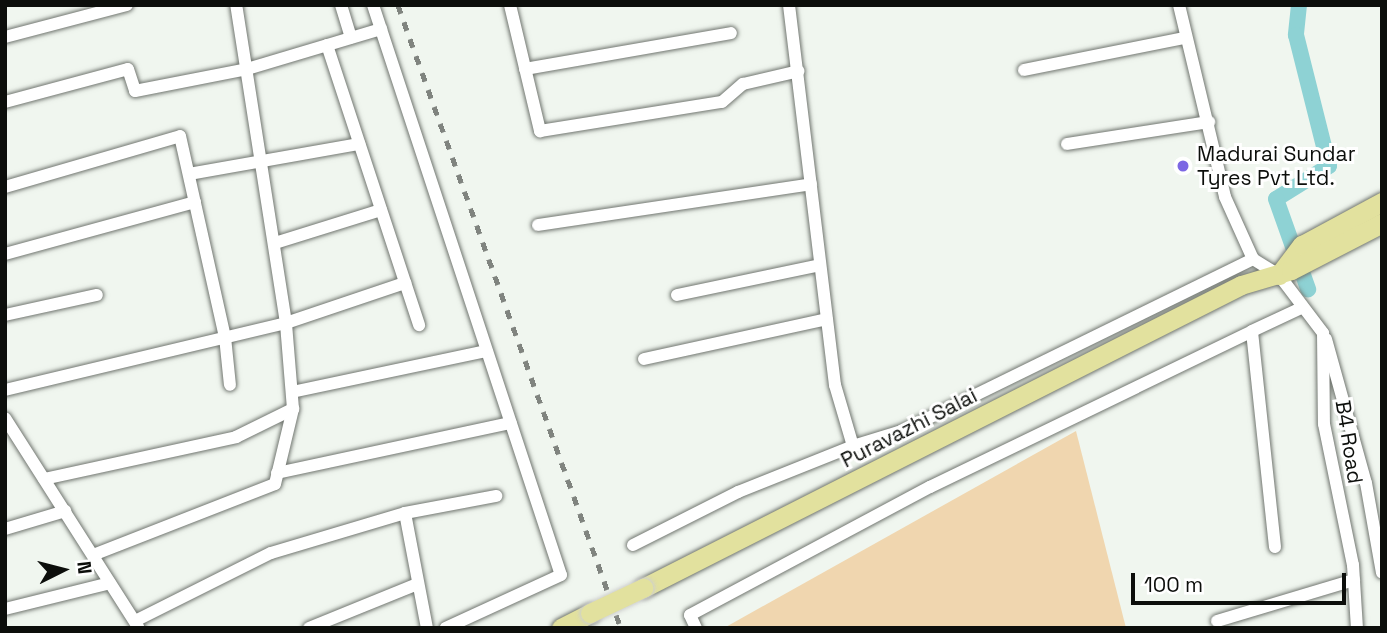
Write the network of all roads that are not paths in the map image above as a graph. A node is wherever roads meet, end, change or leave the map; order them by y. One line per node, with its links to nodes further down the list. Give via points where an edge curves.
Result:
1 (127, 5): 10 (street)
2 (236, 5): 14 (street)
3 (341, 5): 11 (street)
4 (373, 5): 8 (street)
5 (510, 5): 15 (street)
6 (789, 5): 16 (street)
7 (1179, 5): 12 (street)
8 (381, 29): 11 (street); 47 (street)
9 (731, 33): 15 (street)
10 (5, 37)
11 (351, 38): 13 (street)
12 (1184, 38): 17 (street); 19 (street)
13 (327, 45): 14 (street); 20 (street)
14 (247, 69): 18 (street, via 135,91 128,69); 22 (street)
15 (525, 69): 16 (street, via 540,131 722,102 743,84)
16 (799, 71): 24 (street)
17 (1024, 71)
18 (5, 102)
19 (1209, 122): 21 (street); 33 (street, via 1225,197)
20 (359, 144): 22 (street); 28 (street)
21 (1067, 144)
22 (262, 161): 23 (street); 31 (street)
23 (189, 174): 25 (street, via 180,136); 26 (street)
24 (811, 184): 30 (street); 35 (street)
25 (5, 187)
26 (195, 202): 32 (street); 46 (street)
27 (1382, 202): 34 (main road, Puravazhi Salai)
28 (381, 210): 31 (street); 36 (street)
29 (1382, 223): 34 (main road, Puravazhi Salai)
30 (538, 225)
31 (275, 243): 42 (street)
32 (5, 254)
33 (1253, 259): 34 (street); 56 (street, via 902,431)
34 (1293, 263): 39 (street); 76 (main road, Puravazhi Salai, bridge, via 1241,285)
35 (820, 265): 38 (street); 41 (street)
36 (405, 284): 42 (street); 43 (street)
37 (97, 295): 40 (street)
38 (677, 295)
39 (1301, 308): 44 (street); 45 (street)
40 (5, 315)
41 (827, 319): 48 (street); 56 (street, via 835,385)
42 (286, 323): 46 (street); 51 (street)
43 (419, 325)
44 (1252, 331): 64 (street); 77 (street, via 930,487 702,608 690,615)
45 (1323, 332): 66 (street, via 1366,483); 67 (street, B4 Road, via 1324,424)
46 (225, 337): 49 (street); 50 (street)
47 (487, 351): 51 (street); 55 (street)
48 (644, 359)
49 (230, 386)
50 (9, 389): 52 (street)
51 (292, 391): 53 (street)
52 (5, 400)
53 (293, 409): 57 (street); 58 (street, via 236,437)
54 (5, 418): 58 (street)
55 (511, 423): 57 (street); 75 (street, via 561,575)
56 (853, 446): 63 (street, via 738,492)
57 (277, 473): 65 (street, via 275,484)
58 (44, 479): 60 (street)
59 (496, 496): 61 (street)
60 (65, 512): 62 (street); 65 (street)
61 (405, 513): 69 (street); 72 (street, via 271,553)
62 (5, 529)
63 (633, 545)
64 (1275, 547)
65 (93, 555): 68 (street)
66 (1382, 573)
67 (1354, 580): 71 (street); 78 (street, B4 Road)
68 (110, 583): 70 (street); 72 (street)
69 (415, 585): 73 (street); 74 (street)
70 (5, 609)
71 (1217, 621)
72 (137, 624)
73 (309, 628)
74 (427, 628)
75 (446, 628)
76 (561, 628)
77 (696, 628)
78 (1357, 628)

